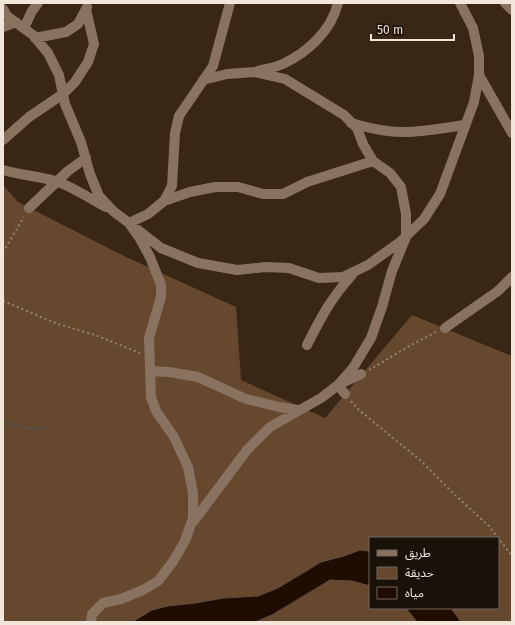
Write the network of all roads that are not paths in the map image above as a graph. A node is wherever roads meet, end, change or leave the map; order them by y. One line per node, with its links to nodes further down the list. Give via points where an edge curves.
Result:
1 (38, 3): 9 (street)
2 (230, 3): 14 (street, via 213,66)
3 (338, 3): 12 (street, via 328,26 309,48 282,64)
4 (460, 3): 13 (street, via 472,28 479,56)
5 (505, 3): 8 (street)
6 (87, 6): 11 (street, via 78,24 66,32); 15 (street, via 94,44 88,62 75,82)
7 (3, 9): 9 (street, via 6,16)
8 (512, 10)
9 (20, 25): 10 (street); 11 (street)
10 (3, 27)
11 (35, 38): 15 (street, via 48,53 59,75)
12 (255, 72): 14 (street, via 227,74); 16 (street, via 285,79 344,115)
13 (479, 75): 17 (street, via 474,102); 18 (street)
14 (203, 80): 24 (street, via 179,116 175,133 172,186)
15 (63, 94): 19 (street, via 29,117); 20 (street)
16 (351, 123): 17 (street, via 371,129 403,132); 21 (street, via 357,128)
17 (464, 125): 28 (street, via 440,194 424,219)
18 (512, 134)
19 (3, 140)
20 (86, 158): 23 (street); 26 (street, via 99,196)
21 (373, 162): 24 (street, via 306,182 283,194 263,194 238,186 215,187); 28 (street, via 390,173 401,187 406,214)
22 (3, 170): 23 (street)
23 (58, 181): 25 (street); 26 (street)
24 (164, 201): 27 (street, via 148,214)
25 (29, 208)
26 (113, 211): 27 (street)
27 (129, 223): 29 (street, via 161,248 198,264 237,270 289,268 319,278 343,277); 33 (street, via 150,257 161,285 149,338)
28 (406, 237): 29 (street); 35 (street, via 392,271 371,338 353,368)
29 (355, 272): 32 (street, via 321,316)
30 (512, 277): 31 (street, via 498,291)
31 (445, 328)
32 (307, 345)
33 (150, 371): 37 (street, via 198,377 246,399); 38 (street, via 151,397 156,410 174,437 188,467 193,493 193,518)
34 (361, 374): 35 (street)
35 (338, 385): 36 (street); 37 (street)
36 (345, 394)
37 (298, 410): 38 (street, via 270,427 247,450)
38 (190, 525): 39 (street, via 185,541 158,580 142,590 103,603 92,614)
39 (91, 622)

